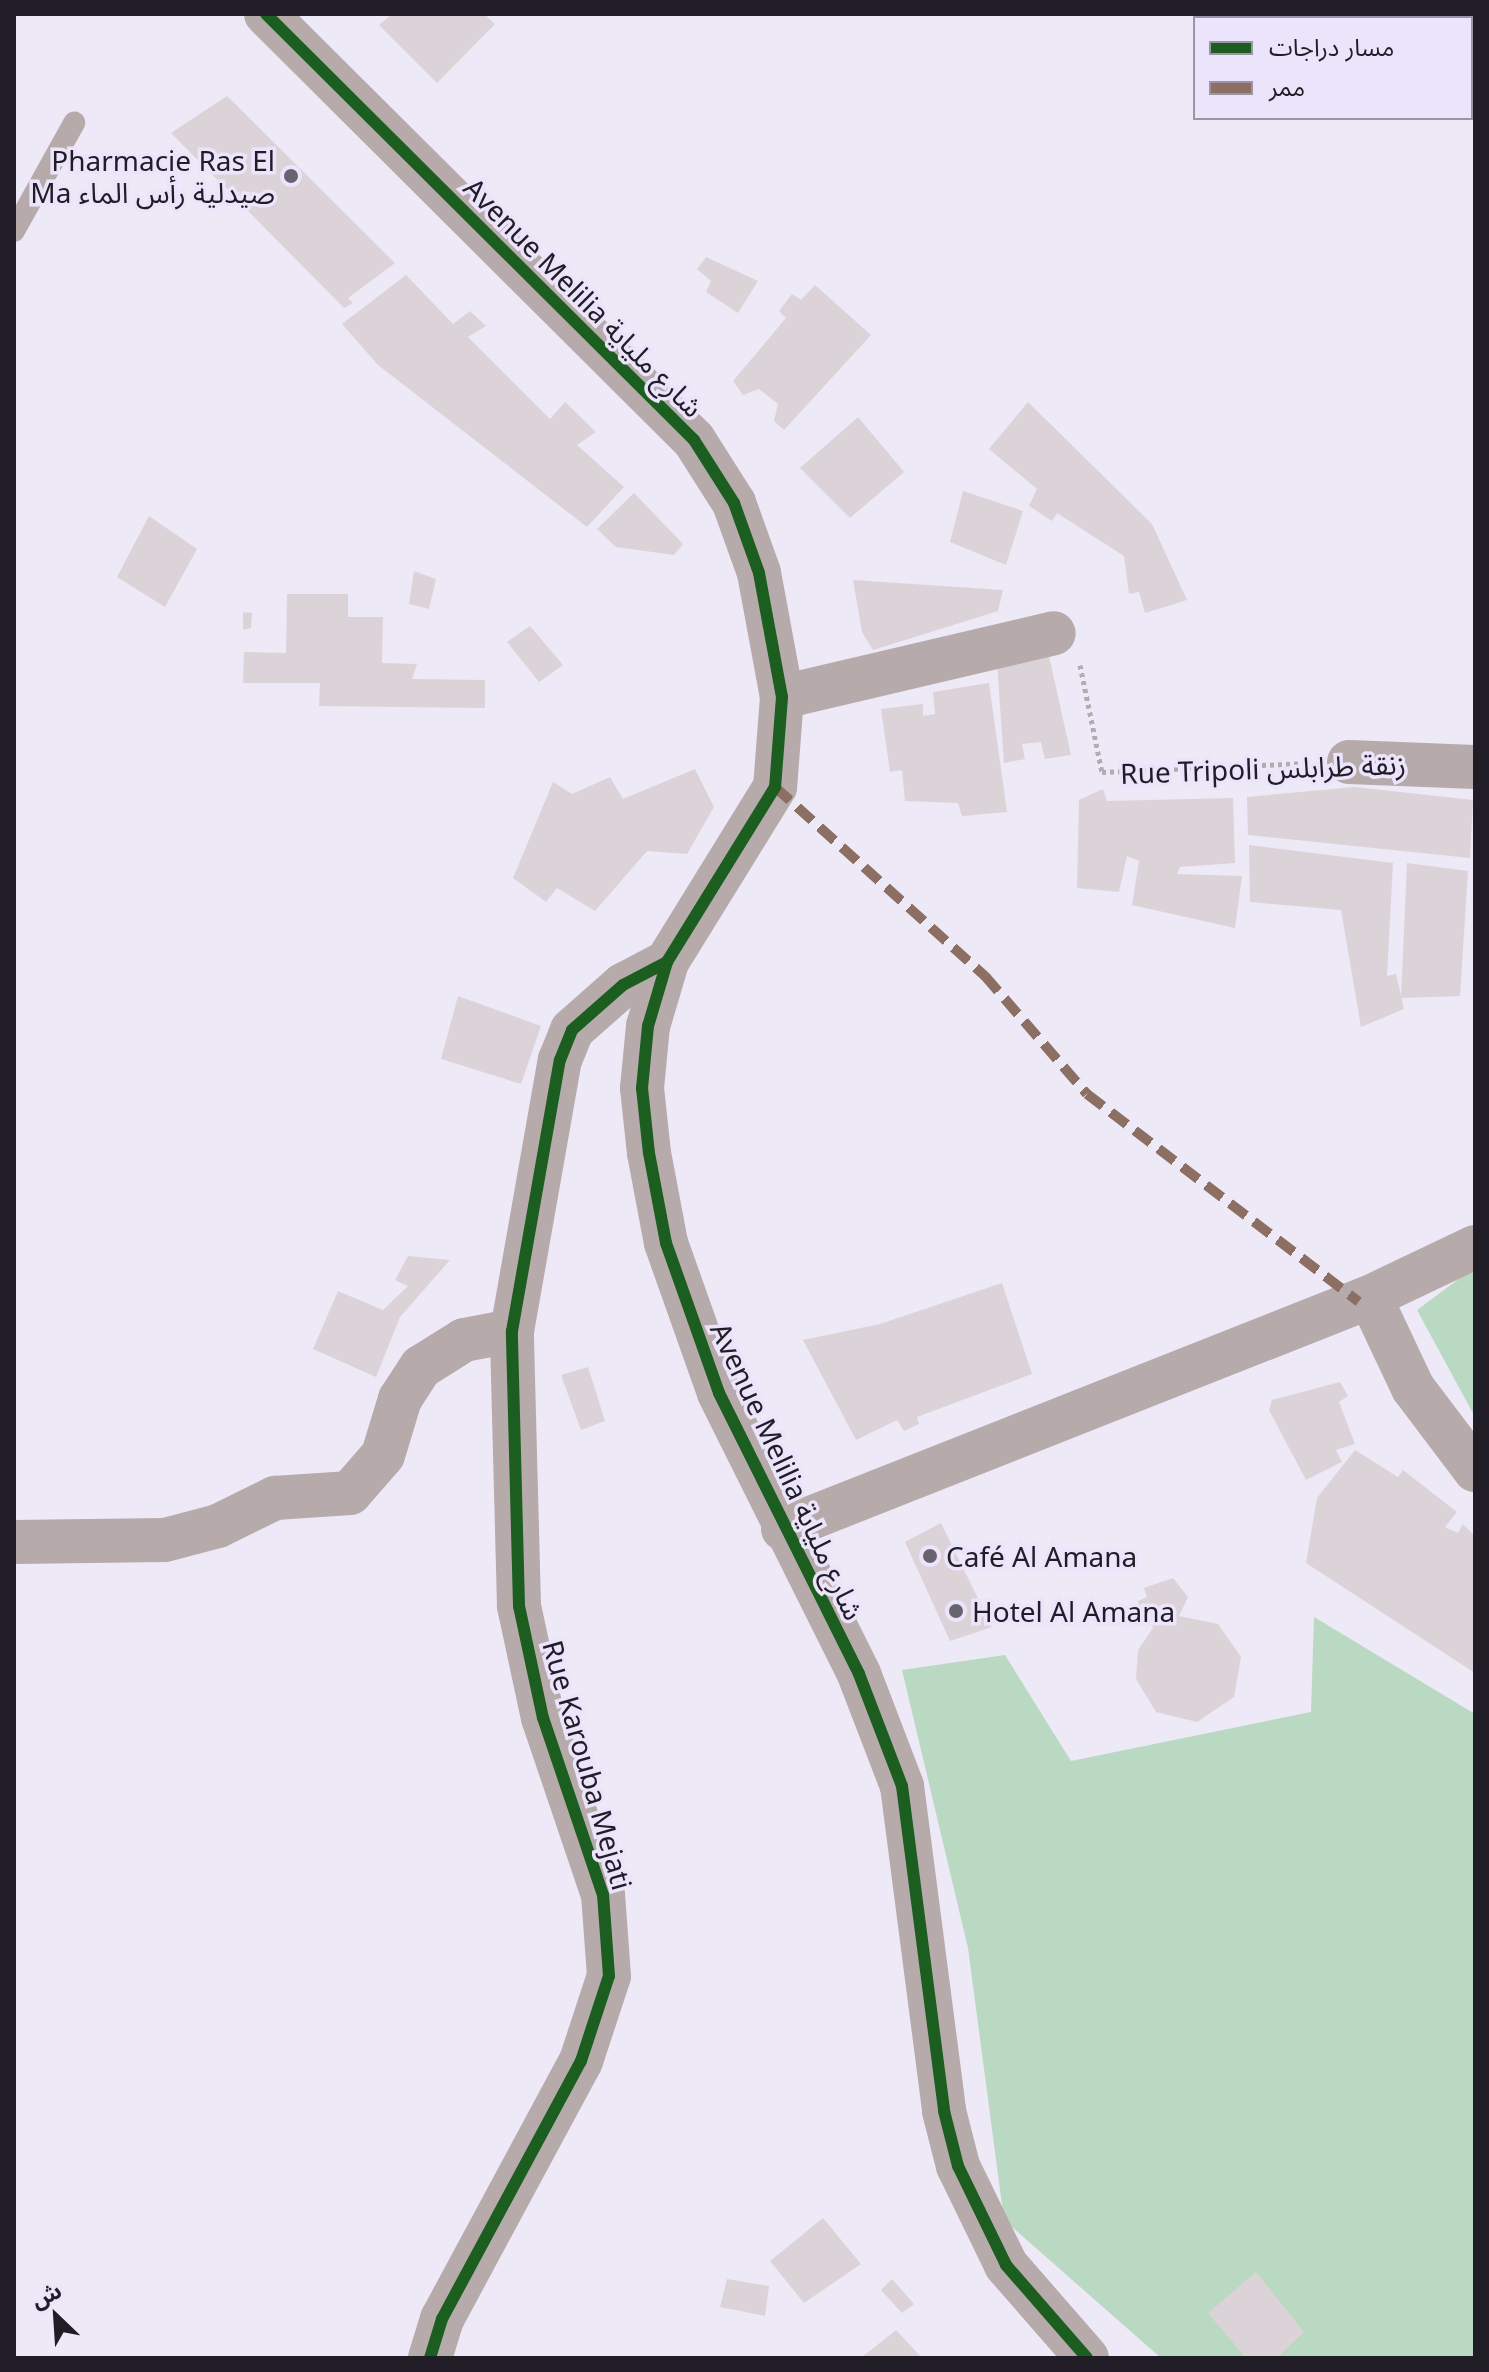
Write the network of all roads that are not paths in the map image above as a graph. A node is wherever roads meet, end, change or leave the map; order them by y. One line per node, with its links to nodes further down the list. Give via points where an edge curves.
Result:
1 (266, 14): 5 (street, Avenue Melilia شارع ملياية, via 694,440 734,503 759,573)
2 (74, 123): 3 (lane)
3 (14, 231)
4 (1054, 633): 5 (street)
5 (782, 697): 8 (street, Avenue Melilia شارع ملياية, via 775,787)
6 (1349, 762): 7 (street, Rue Tripoli زنقة طرابلس)
7 (1475, 767)
8 (667, 962): 11 (street, Rue Karouba Mejati, via 623,985 572,1030 560,1060); 13 (street, Avenue Melilia شارع ملياية, via 648,1026 642,1088 666,1243 719,1393)
9 (1475, 1247): 10 (street)
10 (1370, 1297): 12 (street, via 1413,1388); 13 (street)
11 (512, 1331): 14 (street, via 464,1340 421,1367 400,1399 383,1455 350,1493 275,1498 218,1526 165,1540); 15 (street, Rue Karouba Mejati, via 519,1606 543,1718 603,1895 609,1976 581,2061 442,2319)
12 (1475, 1470)
13 (783, 1529): 16 (street, Avenue Melilia شارع ملياية, via 859,1674 902,1786 944,2111 958,2166 1006,2265)
14 (14, 1542)
15 (430, 2358)
16 (1087, 2358)

